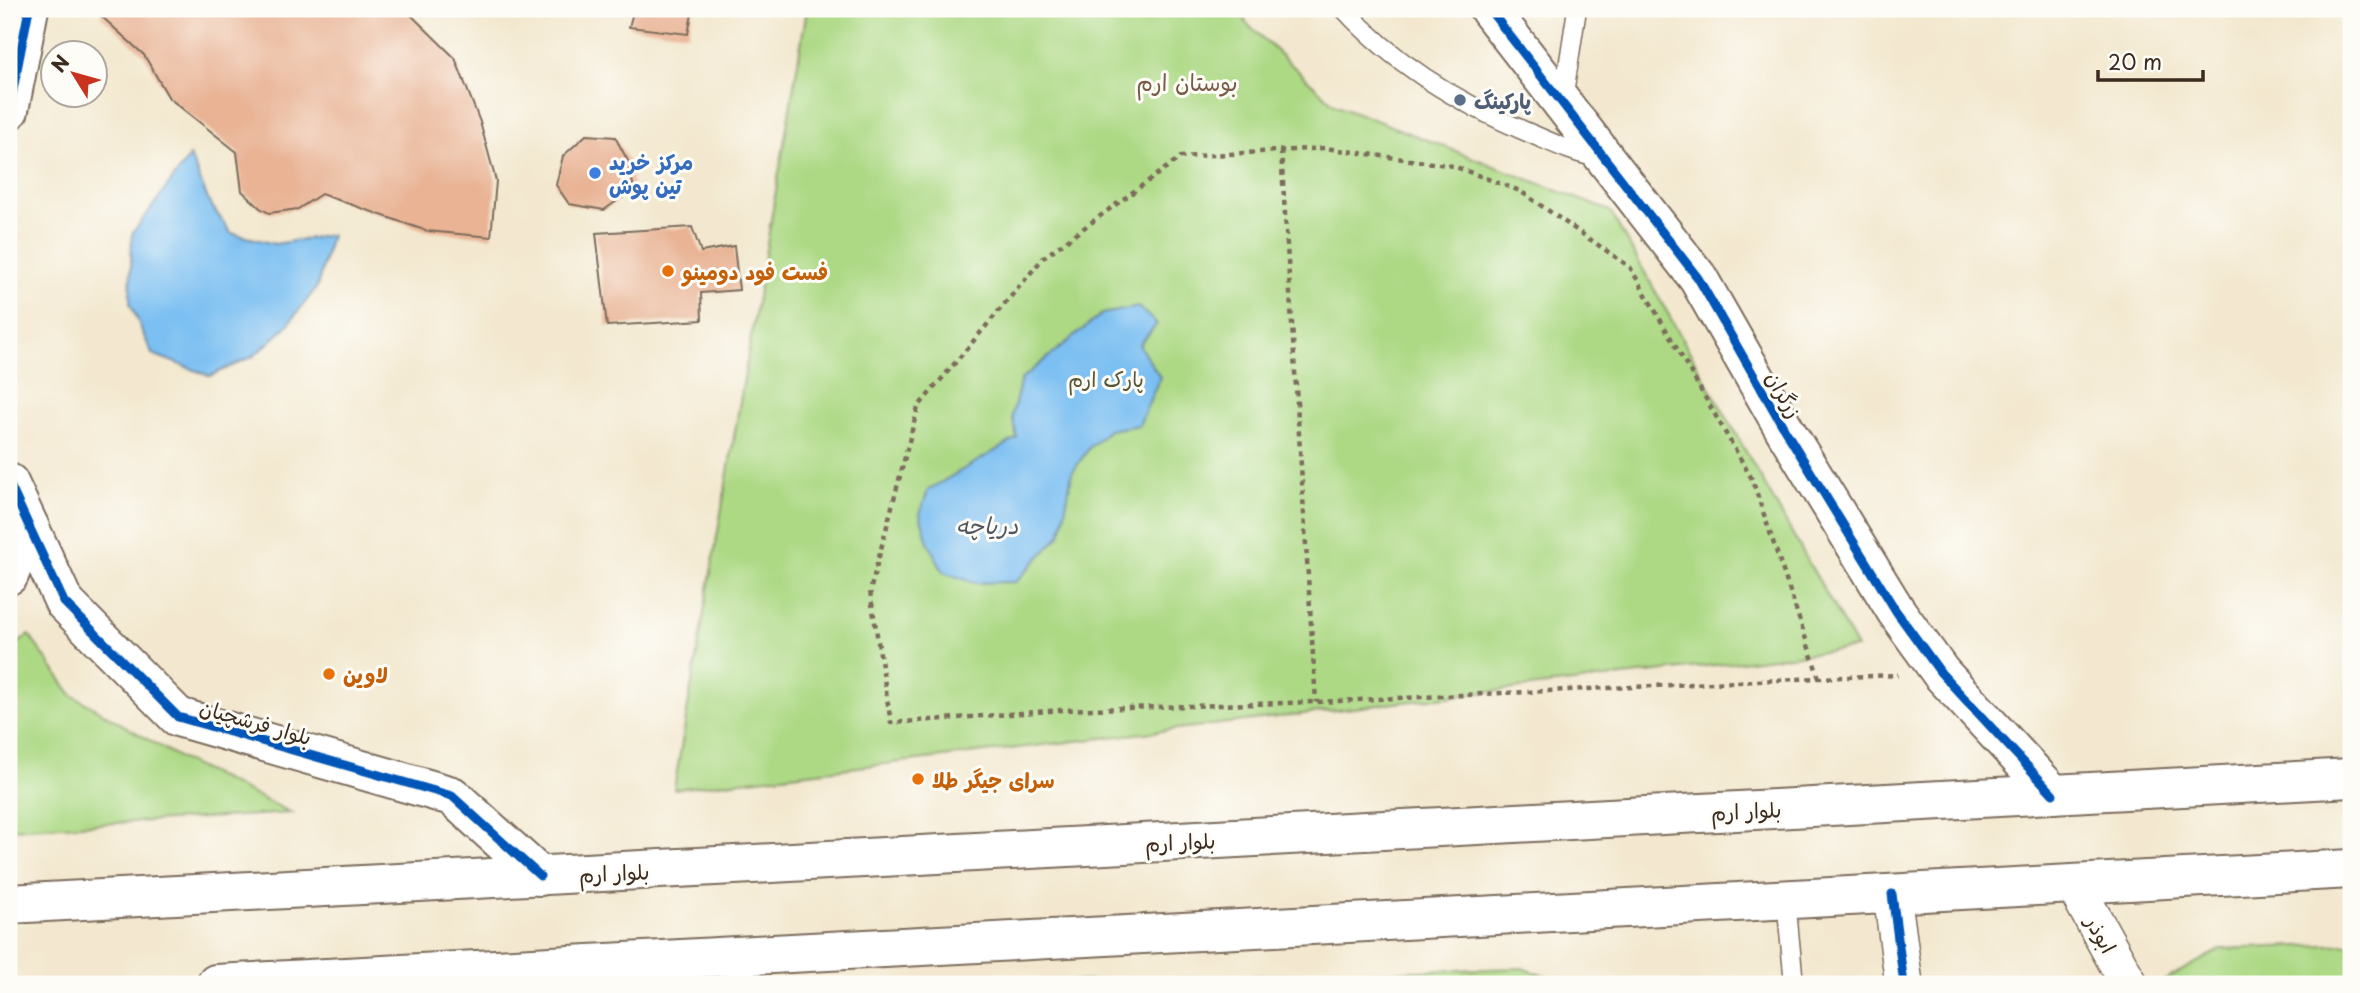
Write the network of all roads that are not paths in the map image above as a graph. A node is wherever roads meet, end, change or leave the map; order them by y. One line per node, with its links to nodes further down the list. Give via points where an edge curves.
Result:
1 (29, 9): 6 (main road)
2 (1344, 9): 7 (lane, via 1366,34 1421,75 1493,118 1578,154)
3 (1489, 9): 5 (main road, زرگران)
4 (1577, 9): 5 (lane)
5 (1562, 103): 7 (main road, زرگران)
6 (9, 110)
7 (1606, 159): 12 (main road, زرگران, via 1698,278 1889,600 1941,673)
8 (9, 483): 9 (main road, بلوار فرشچیان)
9 (29, 526): 10 (main road); 14 (main road, بلوار فرشچیان, via 64,602 178,717 452,796)
10 (9, 575)
11 (2351, 778): 12 (main road, بلوار ارم)
12 (2053, 794): 14 (main road, بلوار ارم)
13 (2351, 869): 15 (main road)
14 (540, 876): 18 (main road, بلوار ارم)
15 (2074, 884): 16 (main road); 22 (street, ابوذر)
16 (1892, 894): 17 (main road); 21 (street)
17 (1786, 899): 19 (main road); 20 (lane)
18 (9, 904)
19 (216, 984)
20 (1794, 984)
21 (1904, 984)
22 (2129, 984)

